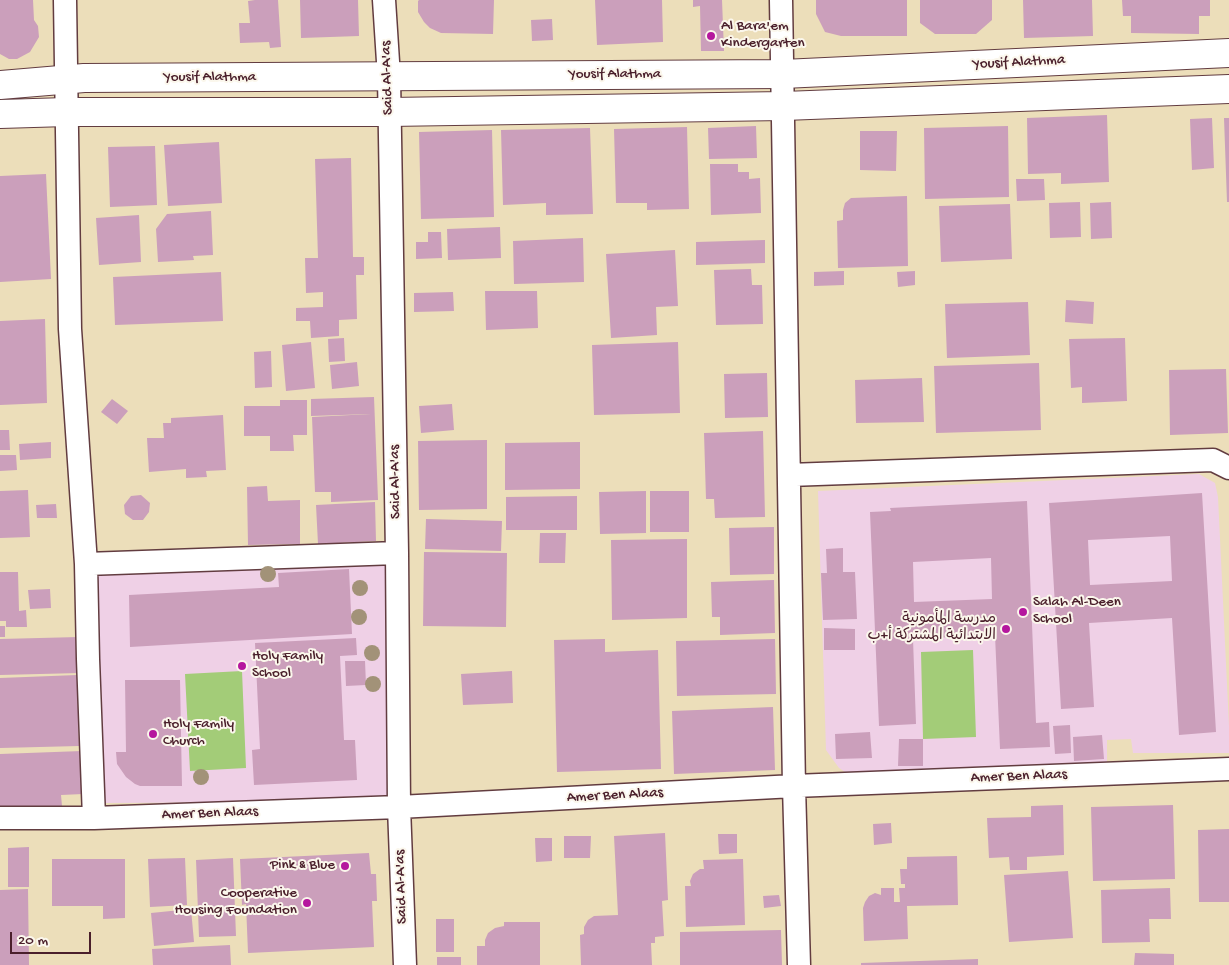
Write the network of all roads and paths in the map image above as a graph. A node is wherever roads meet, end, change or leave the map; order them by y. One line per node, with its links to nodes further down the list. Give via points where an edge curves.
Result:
1 (65, 0): 7 (street)
2 (384, 0): 6 (street, Said Al-A'as)
3 (782, 0): 5 (street)
4 (1229, 54): 5 (street, Yousif Alathma)
5 (783, 74): 6 (street, Yousif Alathma); 10 (street)
6 (389, 77): 7 (street, Yousif Alathma); 12 (street, Said Al-A'as)
7 (66, 80): 8 (street, Yousif Alathma); 11 (street)
8 (0, 85)
9 (1229, 89): 10 (street)
10 (784, 106): 12 (street); 15 (street)
11 (67, 112): 12 (street); 13 (street); 17 (street, via 70,329)
12 (389, 112): 16 (street, Said Al-A'as)
13 (0, 114)
14 (1229, 468): 15 (street, via 1213,460)
15 (789, 475): 19 (street)
16 (397, 554): 17 (street); 20 (street, Said Al-A'as)
17 (86, 564): 22 (street)
18 (1229, 769): 19 (street, Amer Ben Alaas)
19 (794, 786): 20 (street, Amer Ben Alaas); 24 (street)
20 (399, 807): 22 (street, Amer Ben Alaas); 23 (street, Said Al-A'as)
21 (0, 818): 22 (street, Amer Ben Alaas)
22 (94, 818)
23 (405, 965)
24 (799, 965)

